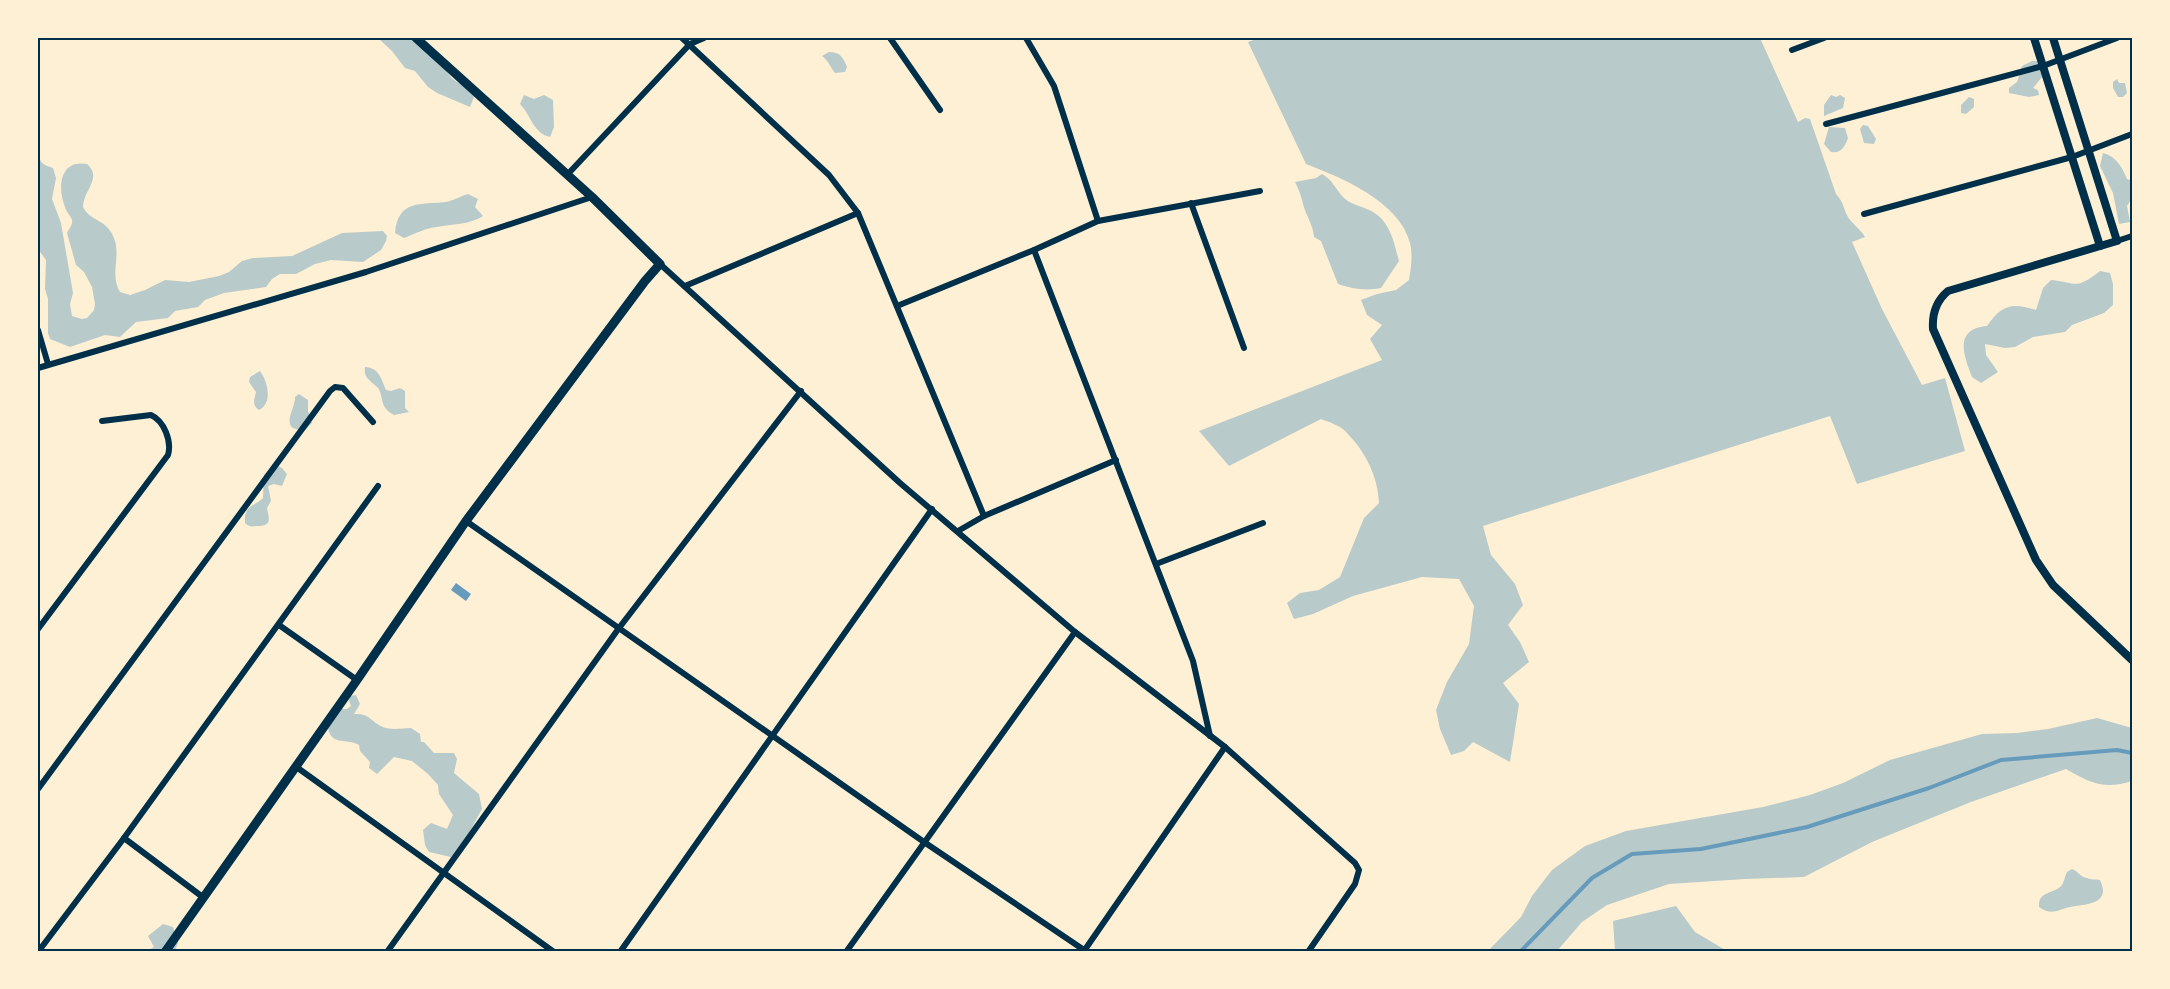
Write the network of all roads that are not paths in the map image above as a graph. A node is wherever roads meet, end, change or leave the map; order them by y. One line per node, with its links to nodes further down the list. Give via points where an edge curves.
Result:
1 (416, 38): 19 (main road)
2 (682, 38): 10 (street)
3 (704, 38): 10 (street)
4 (890, 38): 14 (street)
5 (1026, 38): 25 (street, via 1054,86)
6 (1824, 38): 11 (street)
7 (2034, 38): 13 (street)
8 (2052, 38): 12 (street)
9 (2117, 38): 12 (street)
10 (690, 44): 19 (street); 23 (street, via 829,175)
11 (1792, 50)
12 (2060, 59): 13 (street); 17 (street)
13 (2043, 66): 15 (street); 18 (street)
14 (940, 110)
15 (1826, 124)
16 (2133, 134): 17 (street)
17 (2088, 150): 18 (street); 27 (street)
18 (2072, 158): 24 (street); 28 (street)
19 (567, 175): 21 (main road)
20 (1260, 191): 22 (street)
21 (592, 197): 30 (main road); 35 (street, via 366,272)
22 (1191, 203): 25 (street); 34 (street)
23 (858, 213): 31 (street); 32 (street)
24 (1864, 214)
25 (1098, 221): 29 (street)
26 (2133, 236): 27 (street)
27 (2117, 241): 28 (street)
28 (2100, 246): 52 (street, via 1948,291 1936,305 1933,329 2036,560 2053,585)
29 (1034, 250): 32 (street); 40 (street)
30 (660, 264): 31 (street); 44 (main road)
31 (685, 286): 37 (street)
32 (897, 306): 43 (street)
33 (38, 330): 35 (street)
34 (1244, 348)
35 (48, 364): 36 (street)
36 (38, 368)
37 (801, 391): 42 (street); 49 (street)
38 (102, 421): 50 (street, via 151,415 158,418 169,440 168,455)
39 (372, 422): 58 (street, via 343,388 330,391)
40 (1116, 460): 43 (street); 47 (street)
41 (378, 486): 48 (street)
42 (932, 510): 46 (street); 54 (street)
43 (984, 516): 46 (street)
44 (466, 520): 49 (street); 53 (main road)
45 (1263, 523): 47 (street)
46 (958, 531): 51 (street)
47 (1156, 564): 55 (street, via 1193,662)
48 (279, 625): 53 (street); 59 (street)
49 (619, 628): 54 (street); 61 (street)
50 (38, 629)
51 (1075, 632): 55 (street); 60 (street)
52 (2133, 660)
53 (357, 681): 57 (main road)
54 (771, 735): 60 (street); 67 (street)
55 (1210, 737): 56 (street)
56 (1225, 747): 69 (street); 70 (street, via 1359,870 1355,884)
57 (295, 766): 61 (street); 62 (main road)
58 (38, 789)
59 (124, 838): 62 (street); 63 (street)
60 (924, 842): 68 (street); 69 (street)
61 (444, 874): 65 (street); 66 (street)
62 (204, 898): 64 (main road)
63 (38, 951)
64 (165, 951)
65 (387, 951)
66 (554, 951)
67 (620, 951)
68 (846, 951)
69 (1085, 951)
70 (1308, 951)

